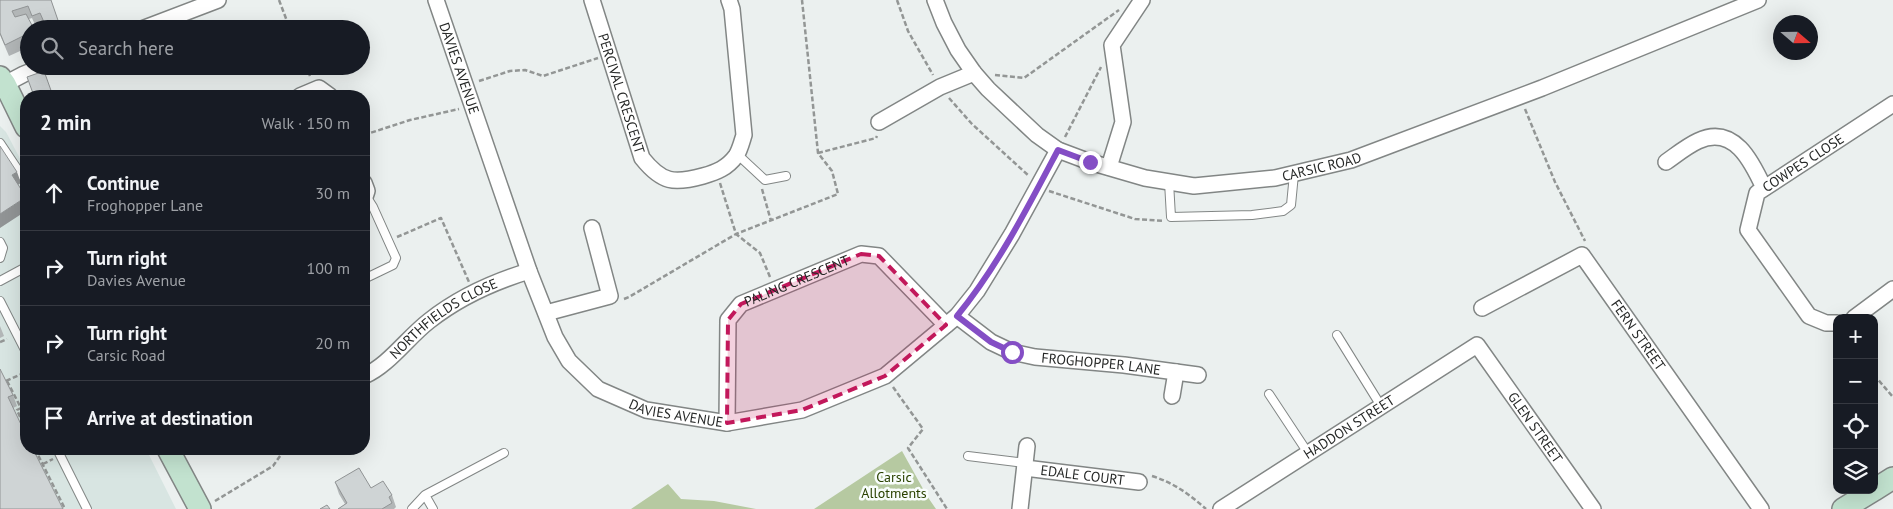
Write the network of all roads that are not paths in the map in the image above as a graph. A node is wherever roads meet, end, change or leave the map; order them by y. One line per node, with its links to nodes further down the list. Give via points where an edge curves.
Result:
1 (218, 0): 8 (street)
2 (436, 0): 32 (street, DAVIES AVENUE)
3 (592, 0): 19 (street, PERCIVAL CRESCENT, via 642,158 651,169 666,179 682,182 716,173)
4 (729, 0): 19 (street, via 744,134)
5 (935, 0): 9 (street, CARSIC ROAD, via 958,50)
6 (1758, 0): 23 (street, CARSIC ROAD, via 1351,160)
7 (1139, 5): 21 (street, via 1112,45 1123,122)
8 (166, 20)
9 (974, 73): 16 (street); 18 (street, CARSIC ROAD, via 1020,120)
10 (20, 74): 11 (street)
11 (3, 80): 14 (main road)
12 (1893, 104): 26 (street, COWPES CLOSE)
13 (0, 107): 15 (main road)
14 (20, 115)
15 (20, 120)
16 (879, 122)
17 (0, 142): 22 (lane)
18 (1058, 150): 21 (street, CARSIC ROAD); 40 (street, DAVIES AVENUE, via 977,291)
19 (737, 154): 24 (lane, via 765,180)
20 (1666, 162): 26 (street, via 1699,140 1715,137 1730,140 1750,160)
21 (1109, 167): 25 (street, CARSIC ROAD)
22 (20, 173)
23 (1294, 174): 25 (street, CARSIC ROAD, via 1194,186); 25 (lane, via 1291,205 1283,211 1252,215 1172,217)
24 (786, 176)
25 (1168, 182)
26 (1764, 188): 41 (street, COWPES CLOSE, via 1757,193 1748,230 1809,316)
27 (370, 205): 33 (lane, via 396,258 394,265)
28 (592, 228): 38 (street, via 610,296)
29 (0, 242): 30 (lane, via 3,248)
30 (0, 258)
31 (20, 270): 34 (lane)
32 (529, 271): 38 (street, DAVIES AVENUE); 45 (street, NORTHFIELDS CLOSE, via 474,292 429,320)
33 (370, 276)
34 (0, 281)
35 (1893, 289): 39 (street)
36 (0, 301): 43 (lane)
37 (1482, 308): 71 (street, FERN STREET, via 1582,255)
38 (546, 313): 51 (street, DAVIES AVENUE, via 554,337 569,361 598,389 646,410)
39 (1859, 314)
40 (952, 320): 46 (street, FROGHOPPER LANE, via 1012,352 1035,358); 51 (street, DAVIES AVENUE, via 885,376 802,410); 51 (street, PALING CRESCENT, via 879,256 861,254 741,304 728,320)
41 (1833, 323)
42 (1337, 336): 50 (lane)
43 (20, 340)
44 (1477, 345): 50 (street, HADDON STREET); 70 (street, GLEN STREET)
45 (370, 372)
46 (1176, 372): 47 (street, FROGHOPPER LANE); 49 (street)
47 (1198, 375)
48 (1269, 394): 54 (lane)
49 (1172, 396)
50 (1381, 406): 54 (street, HADDON STREET)
51 (727, 423)
52 (1027, 446): 58 (street)
53 (504, 453): 63 (lane)
54 (1308, 453): 69 (street, HADDON STREET)
55 (60, 455): 65 (lane)
56 (172, 455): 64 (main road)
57 (968, 456): 58 (lane)
58 (1025, 465): 60 (street, EDALE COURT); 68 (street)
59 (1893, 478): 61 (main road)
60 (1139, 482)
61 (1878, 487)
62 (1867, 494): 72 (main road)
63 (425, 495): 66 (lane); 67 (lane)
64 (205, 507)
65 (87, 509)
66 (412, 509)
67 (432, 509)
68 (1020, 509)
69 (1221, 509)
70 (1594, 509)
71 (1761, 509)
72 (1843, 509)

